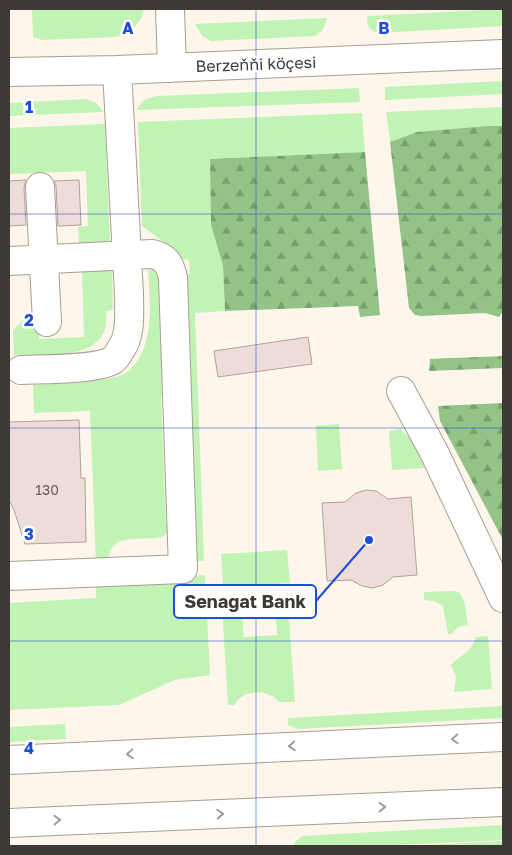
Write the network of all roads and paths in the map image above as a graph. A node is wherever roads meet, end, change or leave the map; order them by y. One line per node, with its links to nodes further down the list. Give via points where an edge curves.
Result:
1 (170, 9): 3 (main road)
2 (503, 54): 3 (main road, Berzeňňi köçesi)
3 (172, 68): 4 (main road, Berzeňňi köçesi)
4 (117, 70): 5 (main road, Berzeňňi köçesi); 7 (main road)
5 (9, 72)
6 (40, 187): 8 (main road)
7 (127, 255): 8 (main road); 11 (main road, via 128,327 124,343 114,359 105,364); 13 (main road, via 160,255 171,267 173,278 183,568)
8 (44, 260): 9 (main road); 10 (main road)
9 (9, 261)
10 (47, 322)
11 (21, 370)
12 (401, 391): 14 (main road, via 434,452)
13 (9, 576)
14 (503, 598)
15 (503, 736): 16 (main road, one-way to 16)
16 (9, 760)
17 (503, 802): 18 (main road, one-way to 17)
18 (9, 822)

